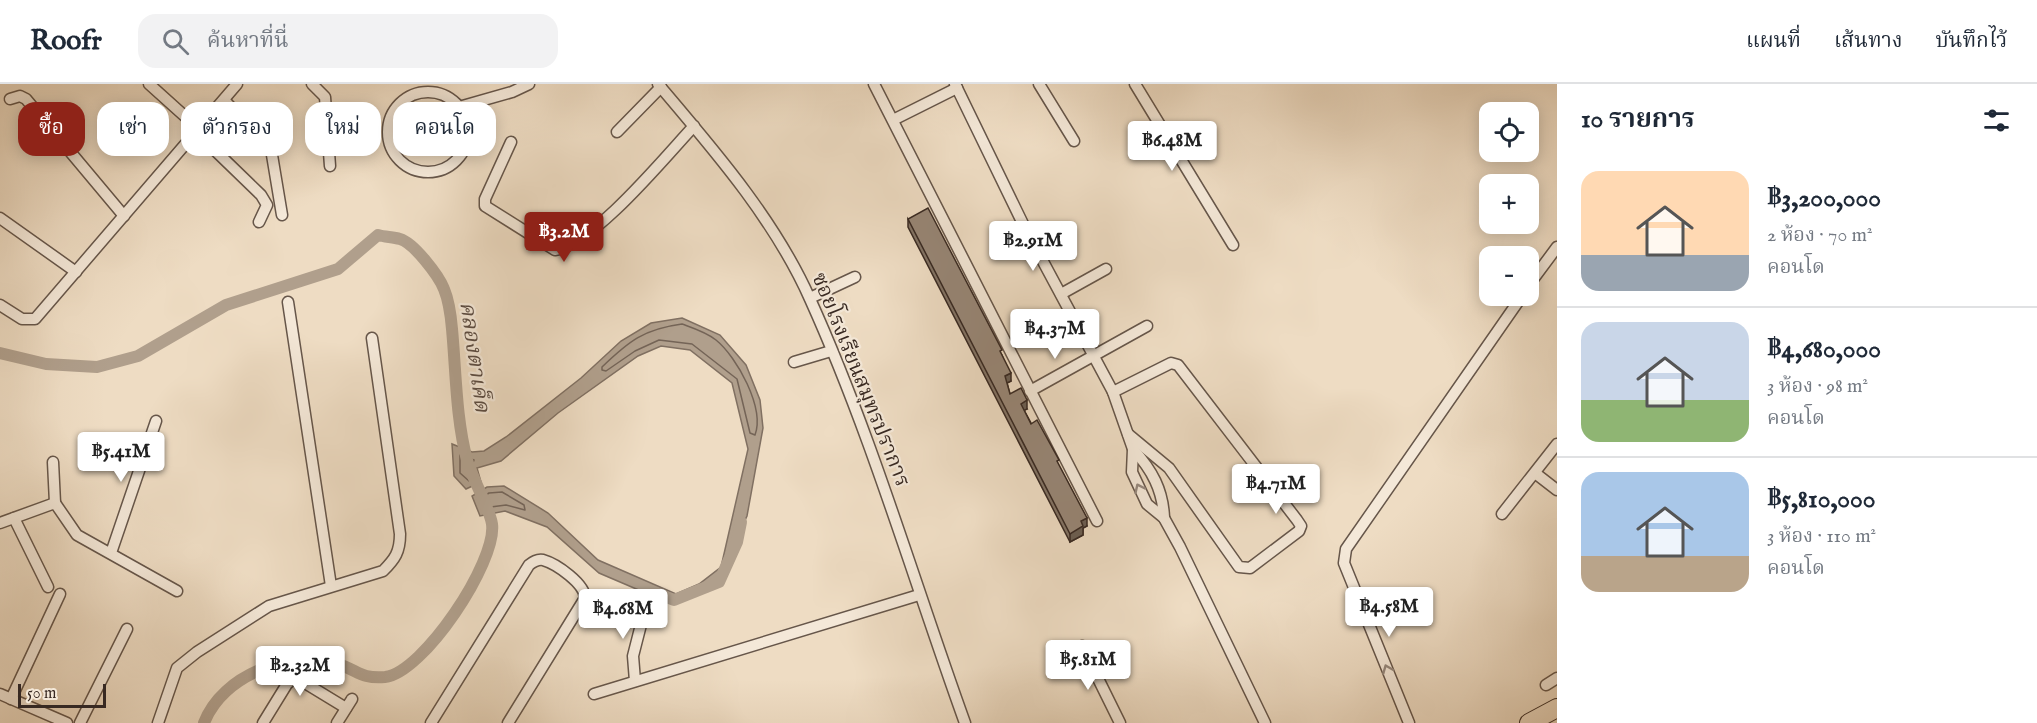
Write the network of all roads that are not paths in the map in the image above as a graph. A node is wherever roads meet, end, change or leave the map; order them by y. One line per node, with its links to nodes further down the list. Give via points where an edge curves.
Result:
1 (149, 84): 14 (street)
2 (237, 84): 11 (street)
3 (312, 84): 22 (street, via 325,97)
4 (529, 84): 12 (street)
5 (874, 84): 15 (street)
6 (1039, 84): 18 (street)
7 (1135, 84): 27 (street)
8 (660, 86): 16 (street, ซอยโรงเรียนสมุทรปราการ); 17 (street)
9 (956, 86): 15 (street); 33 (street)
10 (10, 99): 24 (street, via 26,99)
11 (224, 100): 23 (street, via 271,149)
12 (477, 102)
13 (459, 107): 13 (street, via 443,94 428,91 400,101 387,128 388,143 395,156 420,172 449,167 467,144 468,129)
14 (181, 115)
15 (893, 120): 43 (street)
16 (694, 126): 19 (street, via 602,222 555,250 485,206); 34 (street, ซอยโรงเรียนสมุทรปราการ, via 766,223)
17 (617, 132)
18 (1074, 141)
19 (511, 142)
20 (181, 151): 24 (street)
21 (223, 156): 26 (street, via 267,205)
22 (330, 166)
23 (282, 215)
24 (124, 216): 31 (street)
25 (0, 218): 31 (street)
26 (260, 222)
27 (1233, 245)
28 (1557, 247): 30 (street)
29 (1106, 269): 33 (street)
30 (1539, 271)
31 (76, 272): 36 (street, via 35,319 22,319)
32 (855, 277): 34 (street)
33 (1061, 294): 41 (street)
34 (810, 298): 40 (street, ซอยโรงเรียนสมุทรปราการ)
35 (288, 302): 59 (street)
36 (0, 305)
37 (1515, 306): 84 (street, one-way to 37, via 1344,563 1346,549)
38 (1147, 326): 41 (street)
39 (372, 338): 59 (street, via 400,548 396,559 383,570)
40 (831, 351): 42 (street); 63 (street, ซอยโรงเรียนสมุทรปราการ, via 863,428)
41 (1095, 354): 43 (street); 44 (street)
42 (794, 363)
43 (1030, 390): 56 (street)
44 (1113, 393): 46 (street); 46 (street, via 1171,363 1178,365 1297,520 1299,531 1250,568 1239,567 1169,468)
45 (156, 421): 58 (street)
46 (1128, 434): 48 (street)
47 (1557, 444): 50 (street)
48 (1132, 449): 55 (street, via 1150,468 1163,498); 55 (street, one-way to 48, via 1147,504 1132,472)
49 (53, 462): 52 (street)
50 (1535, 472): 51 (street); 53 (street)
51 (1557, 490)
52 (55, 503): 54 (street); 58 (street, via 77,535)
53 (1502, 514)
54 (14, 518): 57 (street); 60 (street)
55 (1164, 518): 83 (street)
56 (1097, 521)
57 (0, 523)
58 (111, 553): 61 (street)
59 (331, 586): 76 (street, via 269,606 183,661)
60 (48, 587)
61 (177, 591)
62 (60, 594): 72 (street)
63 (919, 595): 68 (street); 81 (street, ซอยโรงเรียนสมุทรปราการ)
64 (647, 601): 68 (street, via 633,656)
65 (127, 629): 75 (street)
66 (1082, 646): 82 (street)
67 (1557, 678): 69 (street)
68 (635, 681): 70 (street)
69 (1546, 685)
70 (594, 693)
71 (0, 694): 72 (street)
72 (11, 699): 74 (street)
73 (1557, 708): 85 (highway)
74 (67, 723)
75 (80, 723)
76 (158, 723)
77 (263, 723): 78 (street, via 293,679 349,704)
78 (338, 723)
79 (431, 723): 80 (street, via 529,565 543,560 580,584 585,598)
80 (508, 723)
81 (965, 723)
82 (1120, 723)
83 (1265, 723)
84 (1409, 723)
85 (1529, 723)

